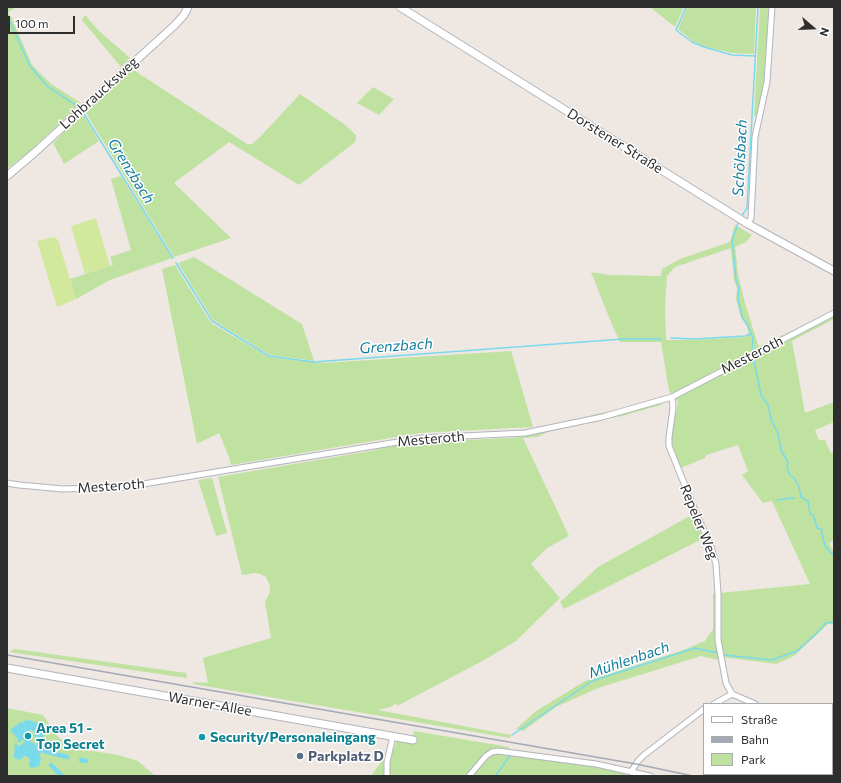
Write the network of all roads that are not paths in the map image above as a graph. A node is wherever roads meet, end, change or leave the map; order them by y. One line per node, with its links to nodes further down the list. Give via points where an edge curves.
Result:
1 (188, 7): 4 (street, Lohbraucksweg, via 175,25)
2 (400, 7): 5 (street, Dorstener Straße)
3 (772, 7): 5 (street, via 767,82 755,137 751,218)
4 (7, 176)
5 (742, 221): 6 (street, Dorstener Straße)
6 (834, 271)
7 (834, 313): 8 (street, Mesteroth)
8 (672, 397): 9 (street, Mesteroth, via 602,417 525,433 422,438 125,487 63,488); 11 (street, Repeler Weg, via 669,446 710,543 716,564 718,640 726,683)
9 (7, 483)
10 (7, 668): 15 (street, Warner-Allee)
11 (732, 694): 12 (street); 13 (street)
12 (716, 703)
13 (753, 703)
14 (703, 710): 17 (street, via 644,755)
15 (393, 736): 16 (street, Warner-Allee); 18 (street, via 387,762)
16 (413, 740)
17 (631, 772): 19 (street, via 589,763 498,751 486,756); 20 (street)
18 (387, 776)
19 (469, 776)
20 (650, 776)

